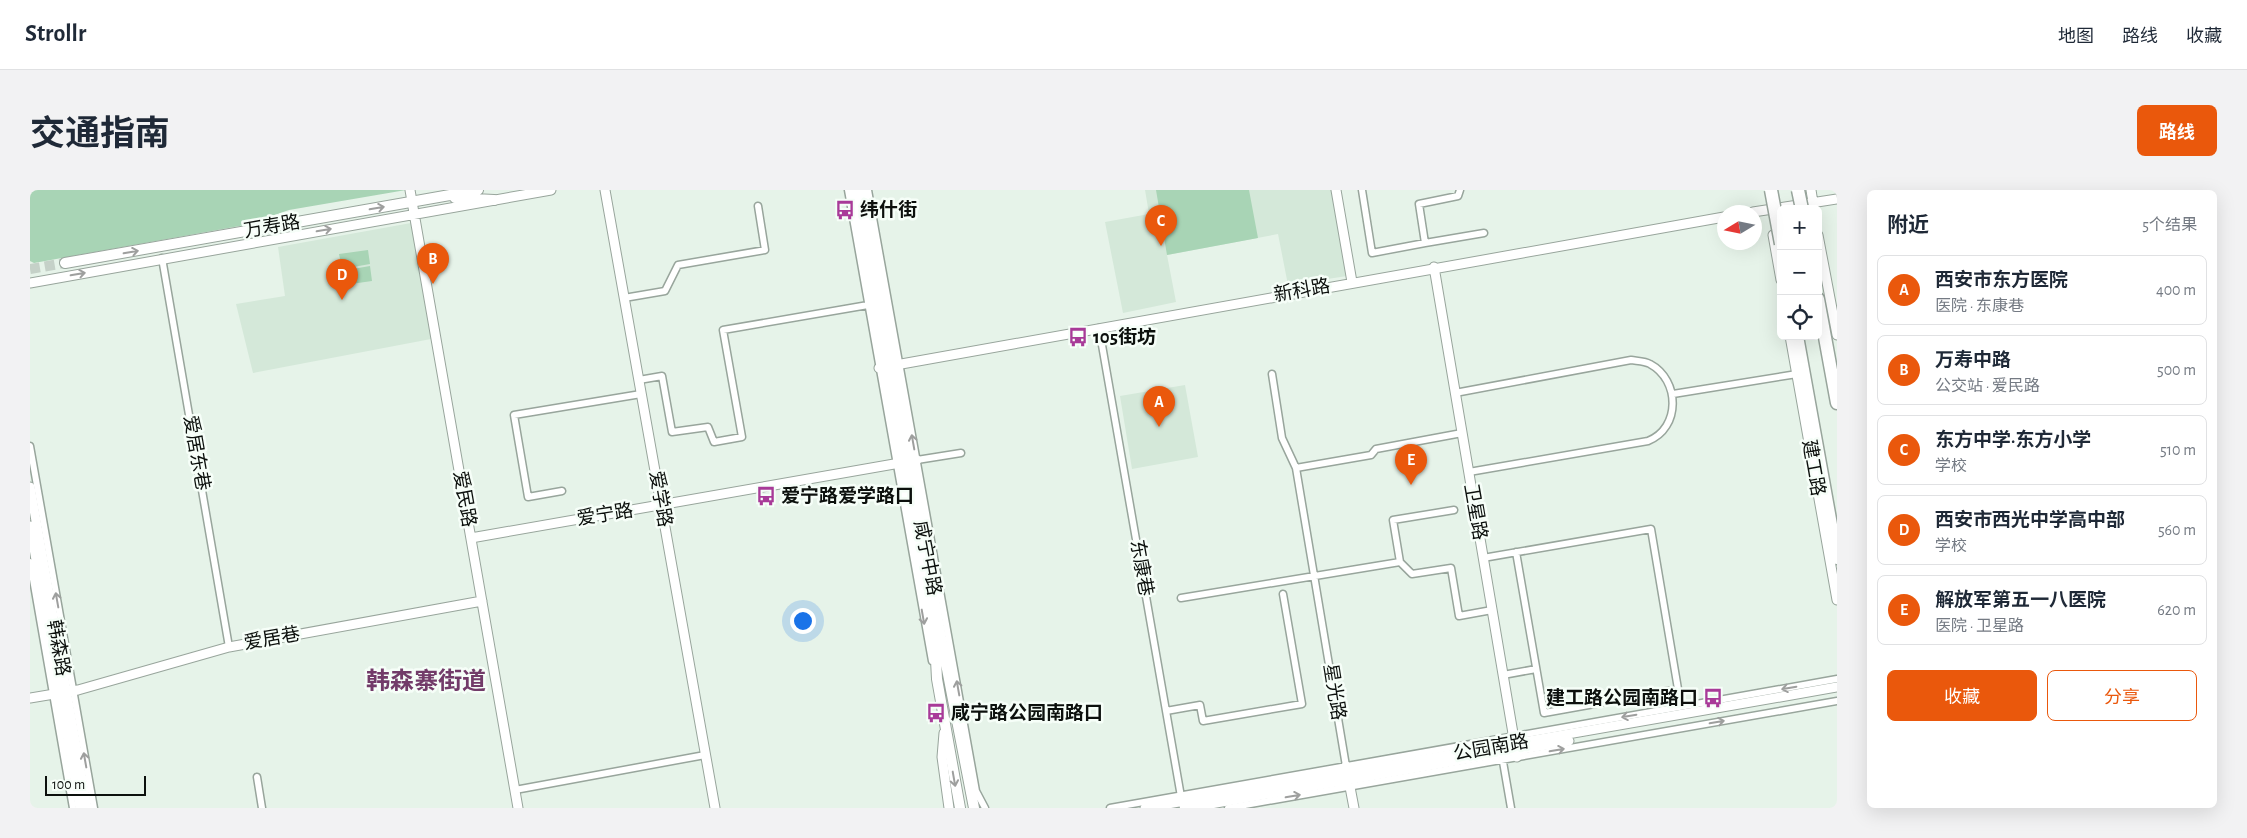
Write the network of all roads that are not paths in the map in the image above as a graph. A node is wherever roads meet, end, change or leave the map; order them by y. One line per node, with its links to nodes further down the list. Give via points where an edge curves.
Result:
1 (410, 190): 19 (street, 爱民路)
2 (478, 190): 16 (main road, 万寿路)
3 (551, 190): 18 (street)
4 (605, 190): 39 (street, 爱学路)
5 (848, 190): 40 (street)
6 (854, 190): 46 (main road, 咸宁中路)
7 (861, 190): 46 (main road, 咸宁中路)
8 (868, 190): 46 (street)
9 (1336, 190): 37 (street)
10 (1362, 190): 31 (street, via 1372,253)
11 (1460, 190): 31 (street, via 1458,196 1419,204)
12 (1765, 190): 25 (street)
13 (1771, 190): 29 (highway, bridge)
14 (1798, 190): 20 (highway, bridge)
15 (1811, 190): 21 (street)
16 (434, 198): 18 (main road); 19 (main road, 万寿路)
17 (1837, 199): 22 (street)
18 (494, 200): 27 (street)
19 (412, 202): 27 (street, 爱民路); 35 (main road, 万寿路, one-way to 19)
20 (1808, 205)
21 (1809, 205)
22 (1816, 205)
23 (758, 206): 39 (street, via 765,250 678,265 665,291)
24 (1777, 209): 25 (street)
25 (1769, 210): 26 (street); 33 (street)
26 (1762, 211)
27 (414, 214): 34 (street, one-way to 27); 65 (street, 爱民路)
28 (1717, 218): 36 (street, 新科路)
29 (1777, 222)
30 (1484, 233): 31 (street)
31 (1425, 244)
32 (1821, 250): 43 (street)
33 (1777, 257)
34 (162, 258): 38 (street, one-way to 34); 77 (street, 爱居东巷)
35 (66, 263)
36 (1434, 268): 37 (street, 新科路); 50 (street, 卫星路)
37 (1352, 282): 42 (street, 新科路)
38 (30, 283)
39 (624, 298): 49 (street, 爱学路)
40 (868, 305): 46 (street); 49 (street, via 723,330 742,438 714,442 708,426 672,432 662,376)
41 (1822, 321): 53 (highway)
42 (1099, 328): 46 (street, 新科路); 86 (street, 东康巷)
43 (1837, 335)
44 (1791, 340): 48 (street, 建工路)
45 (1798, 340): 68 (highway)
46 (889, 366): 57 (main road, 咸宁中路); 57 (street, one-way to 46)
47 (1272, 374): 58 (street, 星光路, via 1282,438)
48 (1797, 374): 52 (street); 74 (street, 建工路)
49 (639, 380): 51 (street, 爱学路)
50 (1455, 393): 52 (street, via 1630,360 1650,364 1662,374); 54 (street, 卫星路)
51 (642, 394): 61 (street, via 514,415 528,497); 62 (street, 爱学路)
52 (1673, 394): 59 (street, via 1674,405 1669,422 1658,437 1648,441)
53 (1837, 403)
54 (1462, 433): 58 (street, via 1376,449 1371,455); 59 (street, 卫星路)
55 (30, 446): 82 (street, one-way to 55)
56 (961, 454): 57 (street)
57 (906, 462): 62 (street, 爱宁路); 87 (main road, 咸宁中路, one-way to 87, via 935,641); 94 (street, one-way to 57); 96 (main road, 咸宁中路)
58 (1296, 468): 71 (street, 星光路)
59 (1469, 472): 67 (street, 卫星路)
60 (30, 488): 82 (street, 韩森路)
61 (562, 491)
62 (661, 506): 65 (street, 爱宁路); 89 (street, 爱学路)
63 (1454, 510): 70 (street, via 1393,520)
64 (30, 526): 82 (street, 韩森路)
65 (471, 538): 75 (street, 爱民路)
66 (1516, 552): 67 (street); 78 (street); 78 (street, via 1651,529 1678,689 1544,713)
67 (1483, 558): 76 (street, 卫星路)
68 (1837, 558)
69 (30, 562): 82 (street)
70 (1400, 562): 71 (street); 76 (street, via 1412,574 1451,568 1459,616)
71 (1315, 576): 73 (street); 91 (street, 星光路)
72 (1283, 594): 86 (street, via 1302,704 1203,721 1200,705)
73 (1181, 598)
74 (1837, 600)
75 (482, 601): 77 (street, 爱居巷); 93 (street, 爱民路)
76 (1492, 610): 79 (street, 卫星路)
77 (229, 647): 82 (street, 爱居巷)
78 (1536, 669): 79 (street)
79 (1503, 675): 88 (street, 卫星路)
80 (1837, 679): 88 (street, one-way to 88)
81 (1837, 687): 88 (street, 公园南路)
82 (63, 693): 84 (street, 爱居巷); 97 (street); 98 (street, 韩森路); 99 (street, 韩森路); 100 (street, one-way to 82)
83 (1837, 694): 88 (street, 公园南路)
84 (30, 698)
85 (1837, 701): 88 (street, one-way to 85)
86 (1166, 711): 95 (street, 东康巷)
87 (944, 725): 104 (street, via 942,757); 105 (main road, 咸宁中路, one-way to 105)
88 (1515, 747): 90 (street, 公园南路); 91 (street, 公园南路)
89 (705, 755): 93 (street); 103 (street, 爱学路)
90 (1502, 756): 91 (street, 公园南路); 111 (street)
91 (1348, 776): 95 (street, 公园南路); 109 (street, one-way to 91); 110 (street, 星光路)
92 (257, 777): 101 (street)
93 (515, 790): 102 (street, 爱民路)
94 (976, 791): 96 (street); 106 (street)
95 (1183, 803): 107 (street); 108 (street, 公园南路)
96 (974, 806)
97 (73, 808)
98 (80, 808)
99 (87, 808)
100 (94, 808)
101 (262, 808)
102 (518, 808)
103 (715, 808)
104 (949, 808)
105 (960, 808)
106 (985, 808)
107 (1110, 808)
108 (1145, 808)
109 (1228, 808)
110 (1354, 808)
111 (1511, 808)

